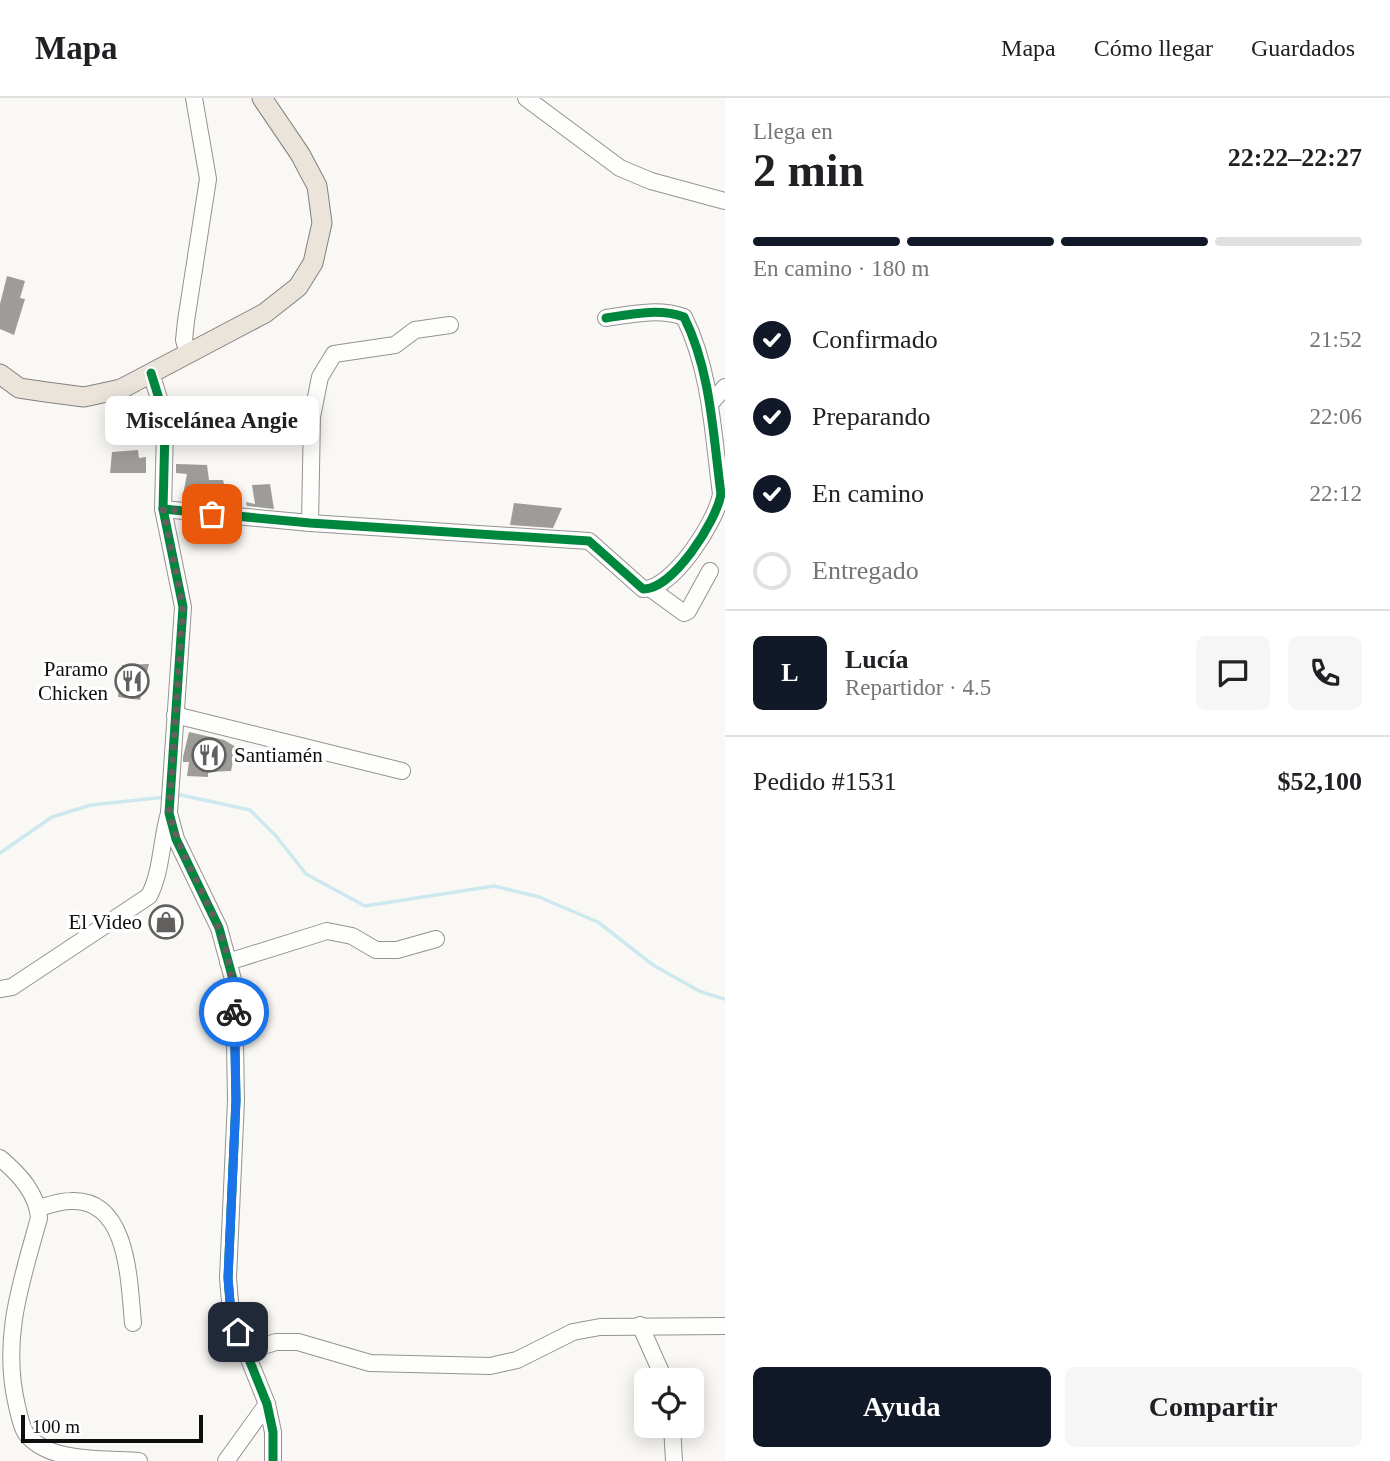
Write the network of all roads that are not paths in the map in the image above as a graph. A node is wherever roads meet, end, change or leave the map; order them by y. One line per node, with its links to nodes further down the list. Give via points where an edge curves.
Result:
1 (194, 98): 7 (street, via 208,179 187,310 184,340)
2 (262, 98): 7 (main road, via 317,186 322,223 313,263 298,287 265,313)
3 (526, 98): 4 (street, via 620,168)
4 (725, 201)
5 (606, 318): 11 (street, via 670,312 684,317)
6 (450, 325): 13 (street, via 415,330 395,345 334,354 320,377 313,417)
7 (188, 353): 8 (main road)
8 (151, 373): 9 (main road, via 121,389 84,397 19,388); 12 (street, via 165,430)
9 (0, 374)
10 (725, 387): 11 (street)
11 (710, 404): 15 (street, via 719,508 679,570)
12 (163, 509): 13 (street); 16 (street, via 183,607)
13 (310, 523): 15 (street, via 589,541 643,589)
14 (710, 571): 15 (street, via 688,611)
15 (651, 589)
16 (175, 715): 17 (street); 18 (street)
17 (402, 771)
18 (170, 802): 20 (street, via 176,839 219,928); 21 (street, via 156,882 149,896 12,987)
19 (436, 939): 20 (street, via 397,950 376,950 352,936 327,931)
20 (228, 962): 27 (street, via 234,983 236,1100 228,1278 230,1302)
21 (0, 989)
22 (0, 1158): 23 (street, via 20,1175)
23 (38, 1208): 24 (street, via 85,1202 111,1221 120,1235); 31 (street, via 12,1323 10,1379 23,1432 59,1454)
24 (133, 1323)
25 (640, 1325): 26 (street); 27 (street, via 572,1332 517,1360 490,1366 370,1363 298,1342 276,1342); 28 (street)
26 (725, 1326)
27 (247, 1351): 29 (street)
28 (659, 1368)
29 (267, 1404): 32 (street); 33 (street)
30 (673, 1438): 34 (street)
31 (139, 1461)
32 (226, 1461)
33 (273, 1461)
34 (674, 1461)

